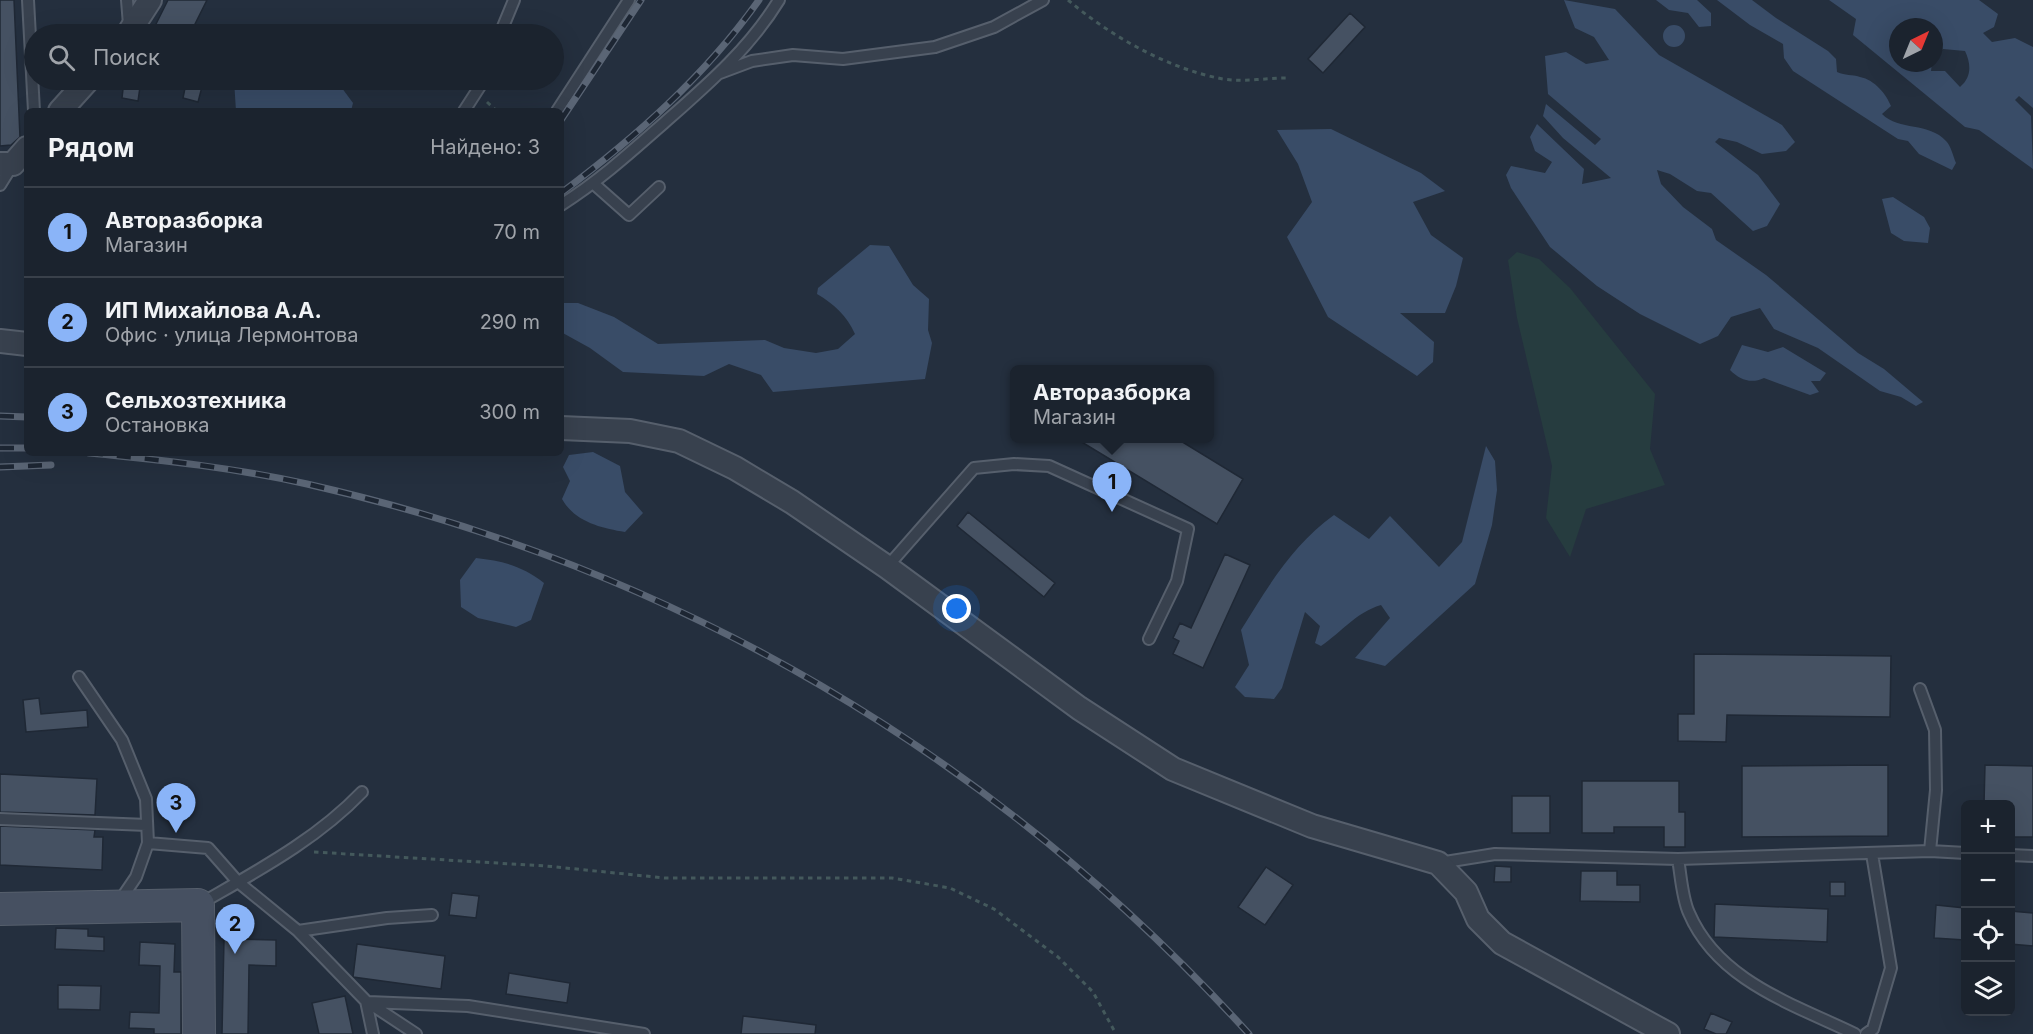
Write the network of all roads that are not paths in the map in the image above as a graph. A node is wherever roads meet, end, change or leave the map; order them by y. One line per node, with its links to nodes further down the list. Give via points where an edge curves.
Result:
1 (28, 0): 8 (lane)
2 (127, 0): 9 (lane)
3 (150, 0): 10 (street)
4 (514, 0): 11 (lane)
5 (629, 0): 19 (lane)
6 (780, 0): 12 (lane, via 762,28)
7 (1043, 0): 12 (lane, via 994,27 934,47 843,59 793,55 752,61)
8 (29, 24)
9 (130, 24)
10 (137, 24)
11 (504, 24)
12 (720, 73): 21 (lane)
13 (33, 90): 16 (lane)
14 (79, 90): 17 (street)
15 (478, 90): 18 (lane)
16 (34, 108)
17 (63, 108)
18 (466, 108)
19 (560, 108)
20 (13, 158): 22 (lane)
21 (594, 184): 23 (lane, via 629,215); 24 (lane)
22 (0, 185)
23 (659, 187)
24 (564, 203)
25 (0, 340): 26 (street)
26 (24, 344)
27 (564, 428): 28 (street, via 630,431 679,441 792,502)
28 (887, 567): 29 (lane, via 974,468 1049,466 1188,529 1177,581); 42 (street, via 1079,708 1173,769 1312,826)
29 (1149, 639)
30 (79, 677): 34 (lane, via 122,740 146,799)
31 (1920, 689): 36 (lane, via 1935,730 1936,790)
32 (362, 792): 43 (lane, via 337,818)
33 (0, 819): 34 (lane)
34 (147, 825): 35 (lane)
35 (148, 843): 43 (lane, via 207,848); 45 (lane, via 136,877)
36 (1930, 851): 37 (lane); 38 (lane)
37 (1961, 852)
38 (1872, 854): 41 (lane); 56 (lane, via 1892,968 1873,1029)
39 (2015, 855): 40 (lane)
40 (2033, 856)
41 (1678, 859): 42 (lane, via 1495,854); 55 (lane, via 1688,911 1706,947 1745,980)
42 (1438, 863): 54 (street, via 1466,892 1478,919 1502,943)
43 (238, 882): 44 (lane); 48 (lane)
44 (198, 905): 45 (street); 50 (street)
45 (115, 907): 46 (street)
46 (0, 909)
47 (432, 915): 48 (lane)
48 (298, 932): 49 (lane)
49 (366, 1002): 51 (lane); 52 (lane); 53 (lane, via 468,1006)
50 (199, 1034)
51 (373, 1034)
52 (416, 1034)
53 (644, 1034)
54 (1668, 1034)
55 (1855, 1034)
56 (1866, 1034)

